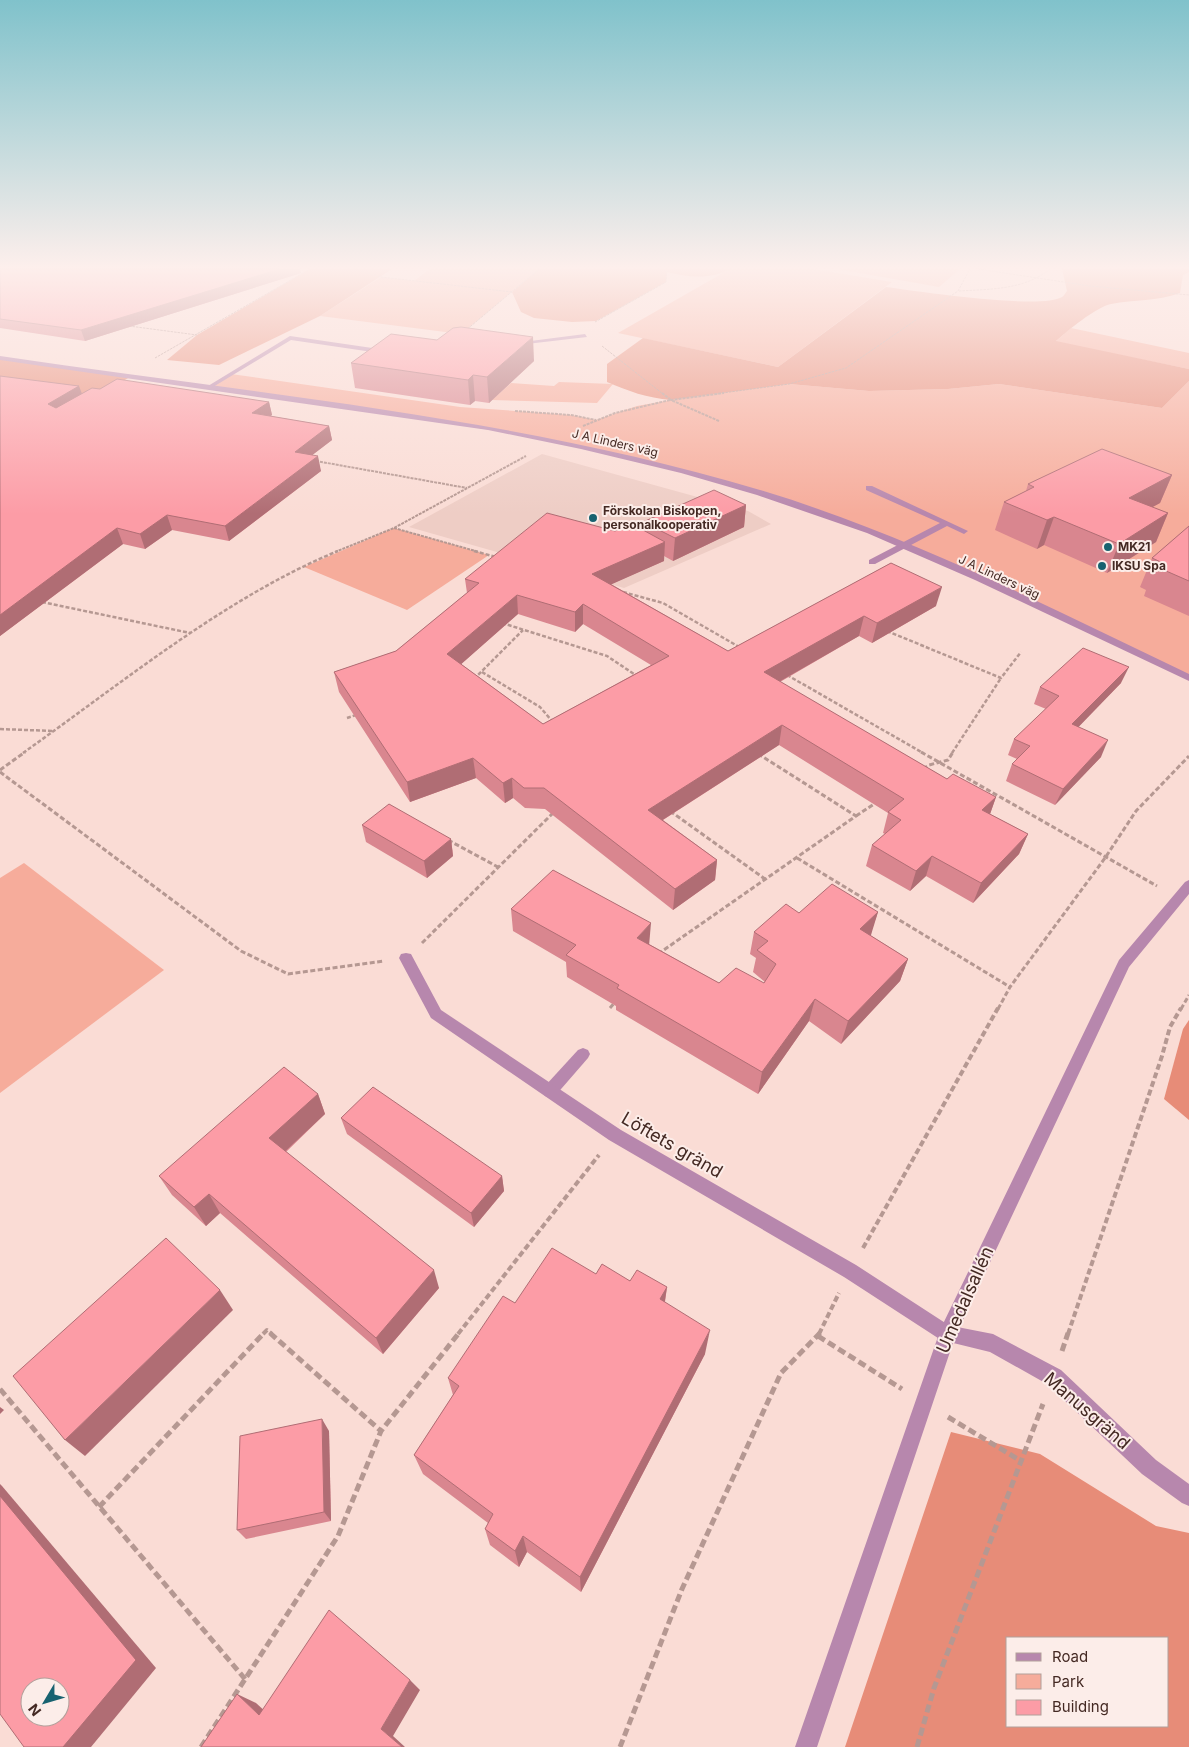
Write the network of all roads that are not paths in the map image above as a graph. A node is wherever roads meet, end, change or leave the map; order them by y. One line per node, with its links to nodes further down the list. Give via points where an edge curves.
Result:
1 (269, 351): 5 (street)
2 (380, 351): 3 (street)
3 (391, 352)
4 (0, 358): 5 (street, J A Linders väg, via 126,379)
5 (211, 386): 9 (street, J A Linders väg, via 554,440 762,494)
6 (869, 488): 7 (street)
7 (946, 523): 8 (street); 9 (street)
8 (964, 531)
9 (904, 546): 10 (street); 11 (street, J A Linders väg)
10 (872, 562)
11 (1189, 678)
12 (1184, 891): 16 (street, Umedalsallén, via 1124,964)
13 (406, 958): 15 (street, Löftets gränd, via 436,1014)
14 (583, 1054): 15 (street)
15 (550, 1091): 16 (street, Löftets gränd, via 615,1135 850,1271)
16 (947, 1334): 17 (street, Manusgränd, via 993,1343 1054,1378 1149,1467); 18 (street, Umedalsallén)
17 (1189, 1496)
18 (806, 1747)

